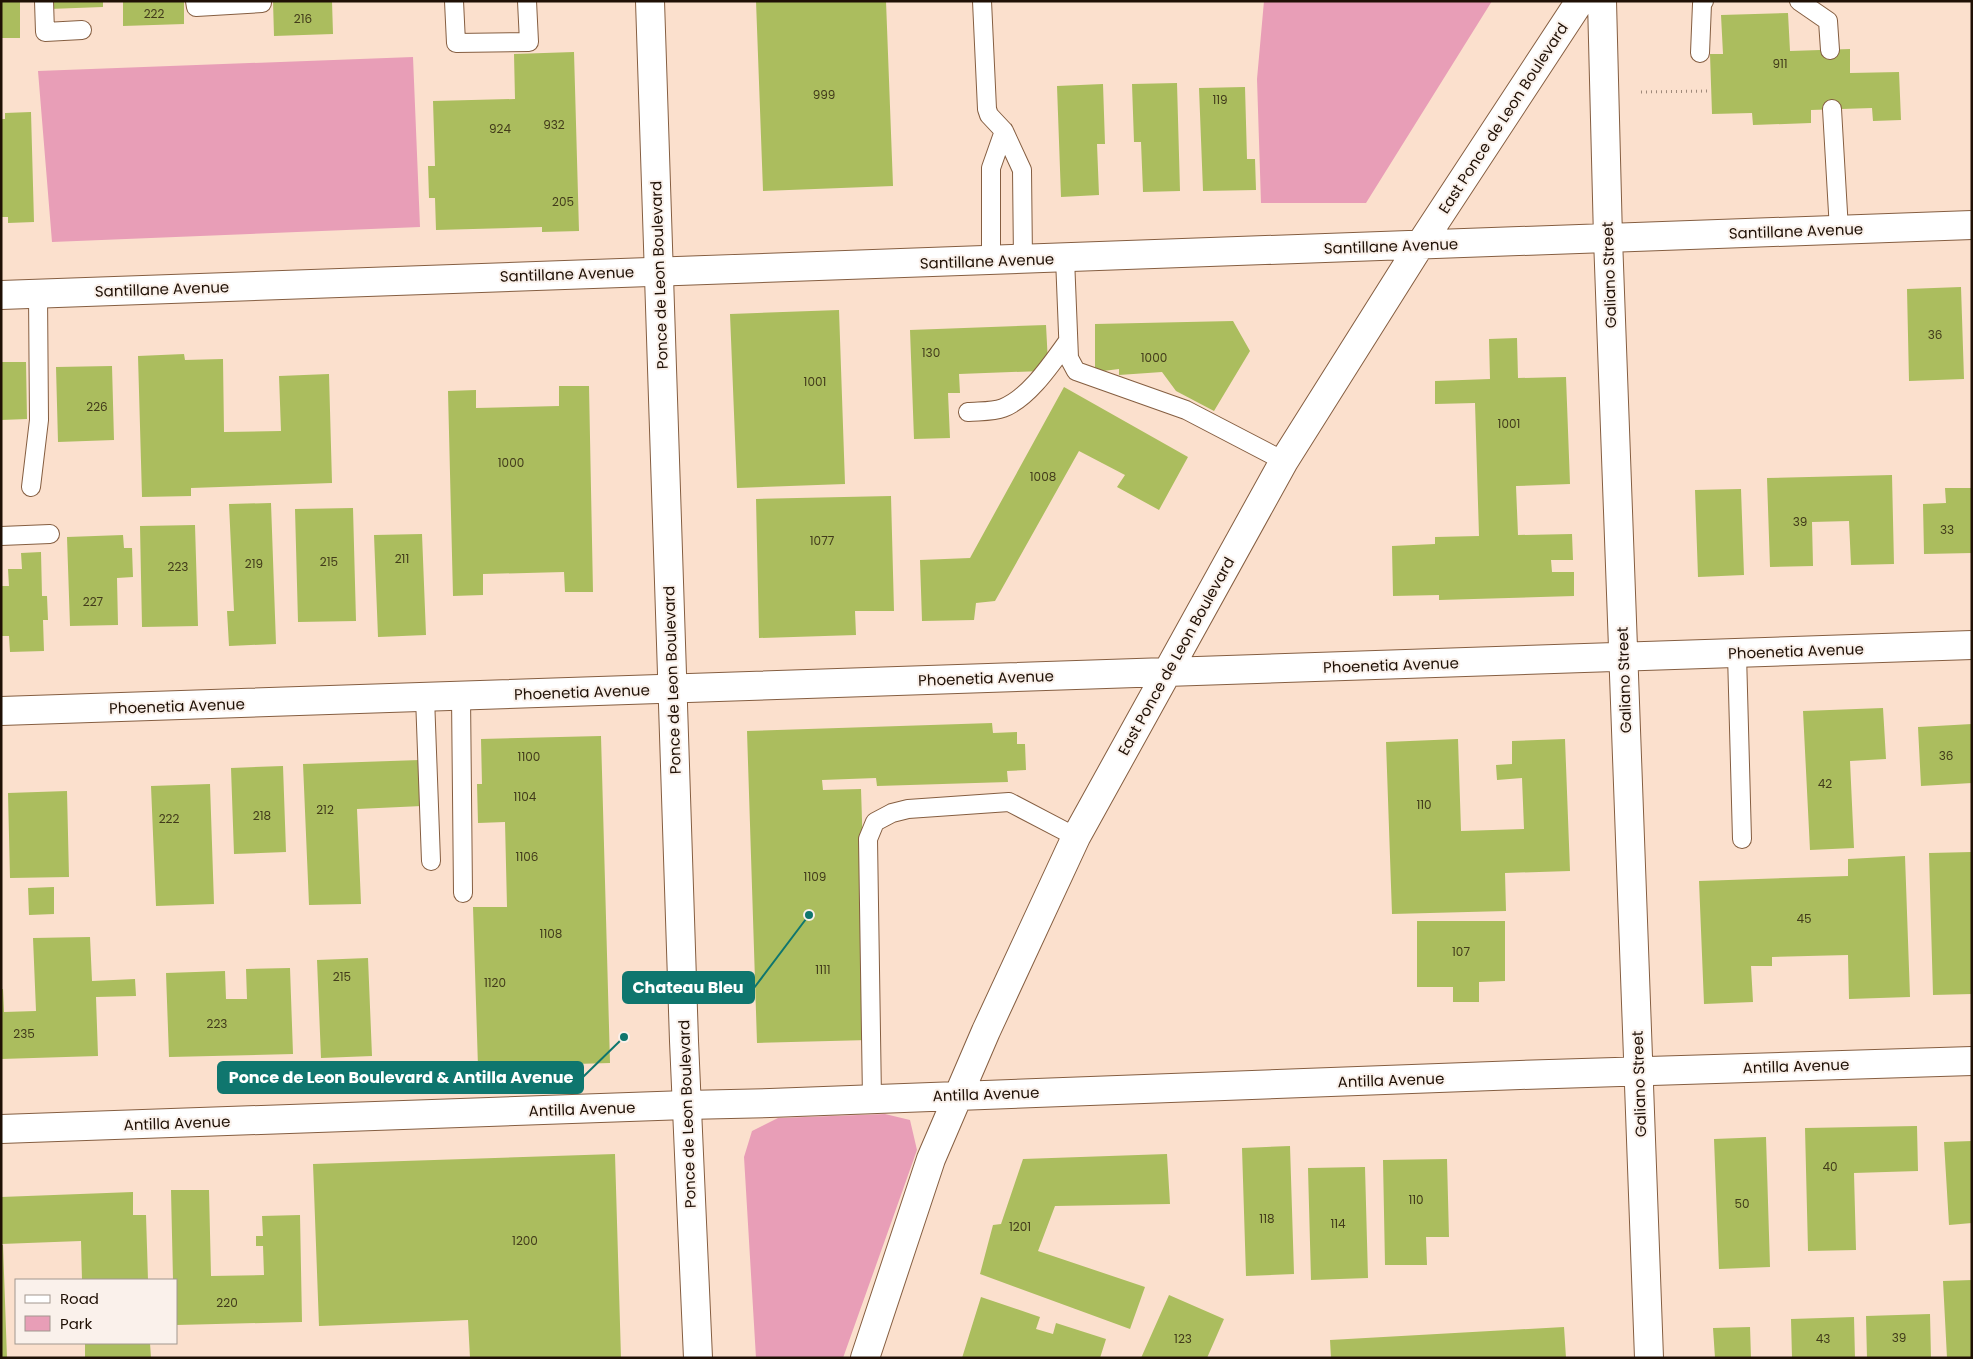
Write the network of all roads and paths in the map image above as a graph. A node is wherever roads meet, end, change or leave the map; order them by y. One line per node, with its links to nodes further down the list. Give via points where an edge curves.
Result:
1 (44, 1): 12 (lane, via 46,32)
2 (195, 1): 11 (lane, via 196,7)
3 (454, 1): 4 (lane, via 456,44 529,42)
4 (527, 1)
5 (650, 1): 26 (street, Ponce de Leon Boulevard)
6 (982, 1): 18 (lane, via 987,109)
7 (1580, 1): 22 (street, East Ponce de Leon Boulevard)
8 (1602, 1): 21 (street, Galiano Street)
9 (1704, 1): 14 (lane)
10 (1799, 1): 13 (lane, via 1828,21)
11 (262, 3)
12 (82, 30)
13 (1830, 50)
14 (1700, 53)
15 (1710, 91): 16 (path)
16 (1640, 92)
17 (1832, 109): 20 (lane)
18 (1004, 131): 24 (lane, via 1022,170); 25 (lane, via 991,168)
19 (1972, 225): 20 (street, Santillane Avenue)
20 (1839, 230): 21 (street, Santillane Avenue)
21 (1608, 238): 22 (street, Santillane Avenue); 37 (street, Galiano Street)
22 (1420, 246): 23 (street, Santillane Avenue); 31 (street, East Ponce de Leon Boulevard)
23 (1065, 258): 24 (street, Santillane Avenue); 29 (lane)
24 (1022, 260): 25 (street, Santillane Avenue)
25 (991, 261): 26 (street, Santillane Avenue)
26 (658, 271): 27 (street, Santillane Avenue); 39 (street, Ponce de Leon Boulevard)
27 (38, 294): 28 (street, Santillane Avenue); 32 (lane, via 39,420)
28 (1, 295)
29 (1068, 341): 30 (lane, via 1017,402 1001,409); 31 (lane, via 1069,358 1076,371 1186,410)
30 (968, 412)
31 (1284, 460): 38 (street, East Ponce de Leon Boulevard)
32 (31, 486)
33 (50, 534): 34 (lane)
34 (1, 536)
35 (1972, 645): 36 (street, Phoenetia Avenue)
36 (1737, 654): 37 (street, Phoenetia Avenue); 44 (lane)
37 (1623, 657): 38 (street, Phoenetia Avenue); 48 (street, Galiano Street)
38 (1168, 671): 39 (street, Phoenetia Avenue); 43 (street, East Ponce de Leon Boulevard)
39 (672, 688): 40 (street, Phoenetia Avenue); 51 (street, Ponce de Leon Boulevard)
40 (461, 696): 41 (street, Phoenetia Avenue); 46 (lane)
41 (425, 697): 42 (street, Phoenetia Avenue); 45 (lane)
42 (1, 712)
43 (1076, 837): 49 (street, East Ponce de Leon Boulevard); 50 (lane, via 1009,802 908,809 875,822 868,839)
44 (1742, 839)
45 (431, 861)
46 (463, 893)
47 (1972, 1061): 48 (street, Antilla Avenue)
48 (1638, 1071): 49 (street, Antilla Avenue); 55 (street, Galiano Street)
49 (958, 1095): 50 (street, Antilla Avenue); 54 (street, East Ponce de Leon Boulevard, via 931,1159)
50 (872, 1099): 51 (street, Antilla Avenue)
51 (686, 1104): 52 (street, Antilla Avenue); 53 (street, Ponce de Leon Boulevard)
52 (1, 1129)
53 (698, 1358)
54 (865, 1358)
55 (1649, 1358)

